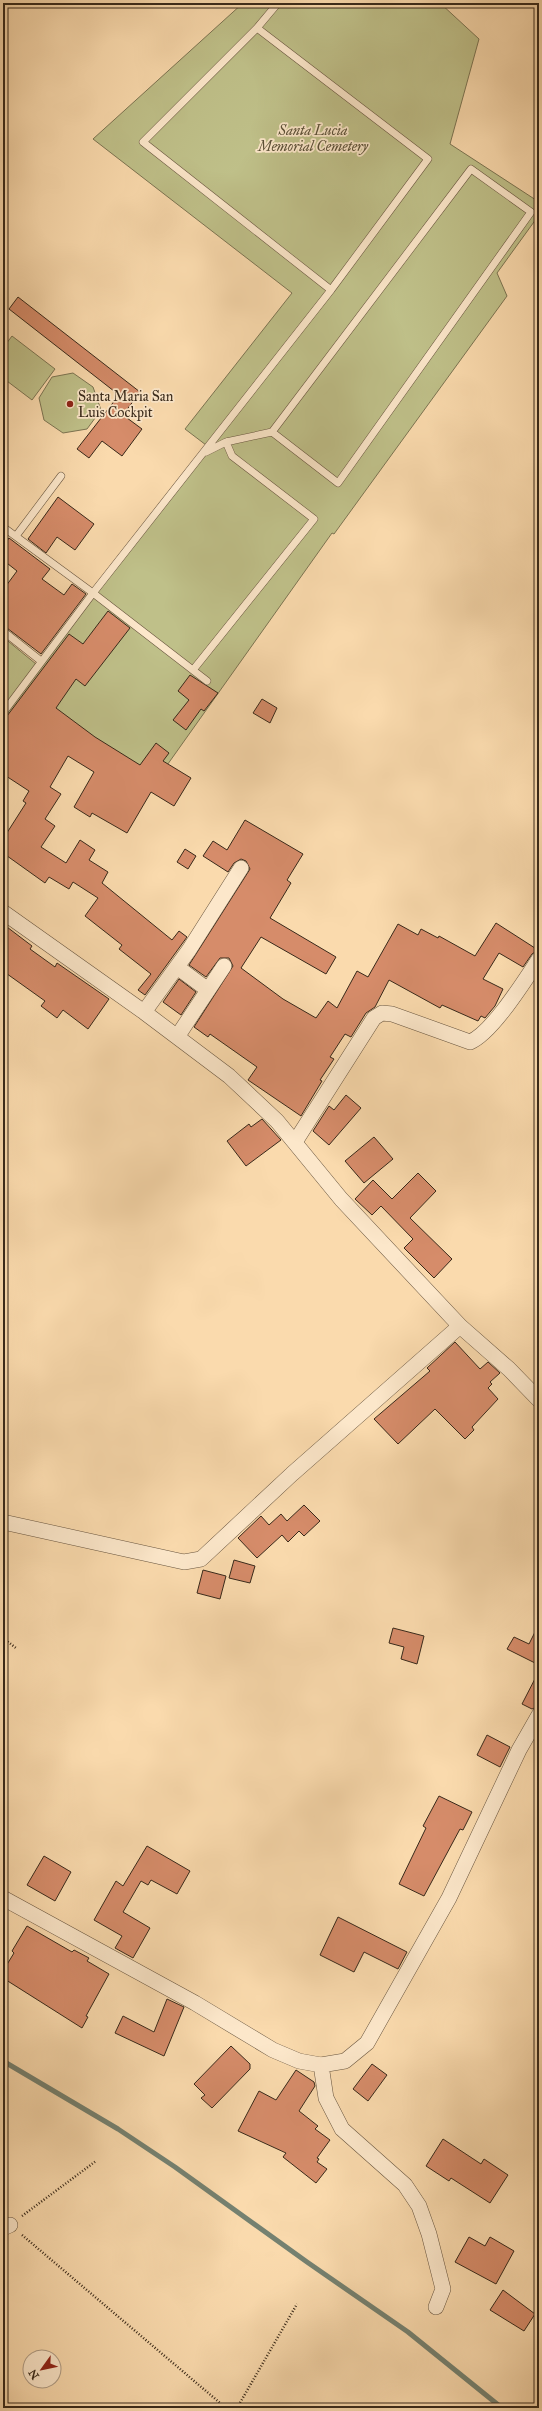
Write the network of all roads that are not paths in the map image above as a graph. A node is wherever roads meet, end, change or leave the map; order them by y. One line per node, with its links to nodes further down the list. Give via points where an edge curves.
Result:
1 (278, 3): 2 (lane)
2 (257, 28): 3 (lane, via 428,160); 3 (lane, via 143,142)
3 (331, 290): 6 (lane)
4 (272, 432): 4 (lane, via 471,168 531,212 338,483); 5 (lane)
5 (226, 442): 6 (lane); 13 (lane, via 232,456 314,519)
6 (204, 453): 10 (lane)
7 (61, 476): 9 (lane)
8 (3, 526): 9 (lane)
9 (16, 536): 10 (lane)
10 (93, 592): 12 (lane); 13 (lane)
11 (3, 631): 12 (lane)
12 (41, 661): 15 (lane)
13 (193, 670): 14 (lane)
14 (207, 681)
15 (3, 713)
16 (241, 868): 20 (street)
17 (3, 912): 22 (street)
18 (539, 959): 24 (street, via 491,1026 479,1038 470,1042 392,1014 382,1013 374,1018)
19 (224, 966): 21 (street)
20 (177, 967): 21 (street); 22 (street)
21 (208, 990): 23 (street)
22 (144, 1012): 23 (street)
23 (177, 1037): 24 (street, via 230,1076 277,1120)
24 (295, 1142): 25 (street, via 340,1199)
25 (460, 1326): 26 (street, via 508,1368); 27 (street, via 292,1474 201,1559 184,1562)
26 (539, 1400)
27 (3, 1522)
28 (539, 1715): 30 (street, via 518,1750 449,1898 367,2043 345,2061)
29 (3, 1898): 30 (street, via 195,2003 273,2050 299,2061)
30 (321, 2065): 31 (street, via 326,2098 342,2129 406,2185 419,2206 443,2289)
31 (436, 2307)

